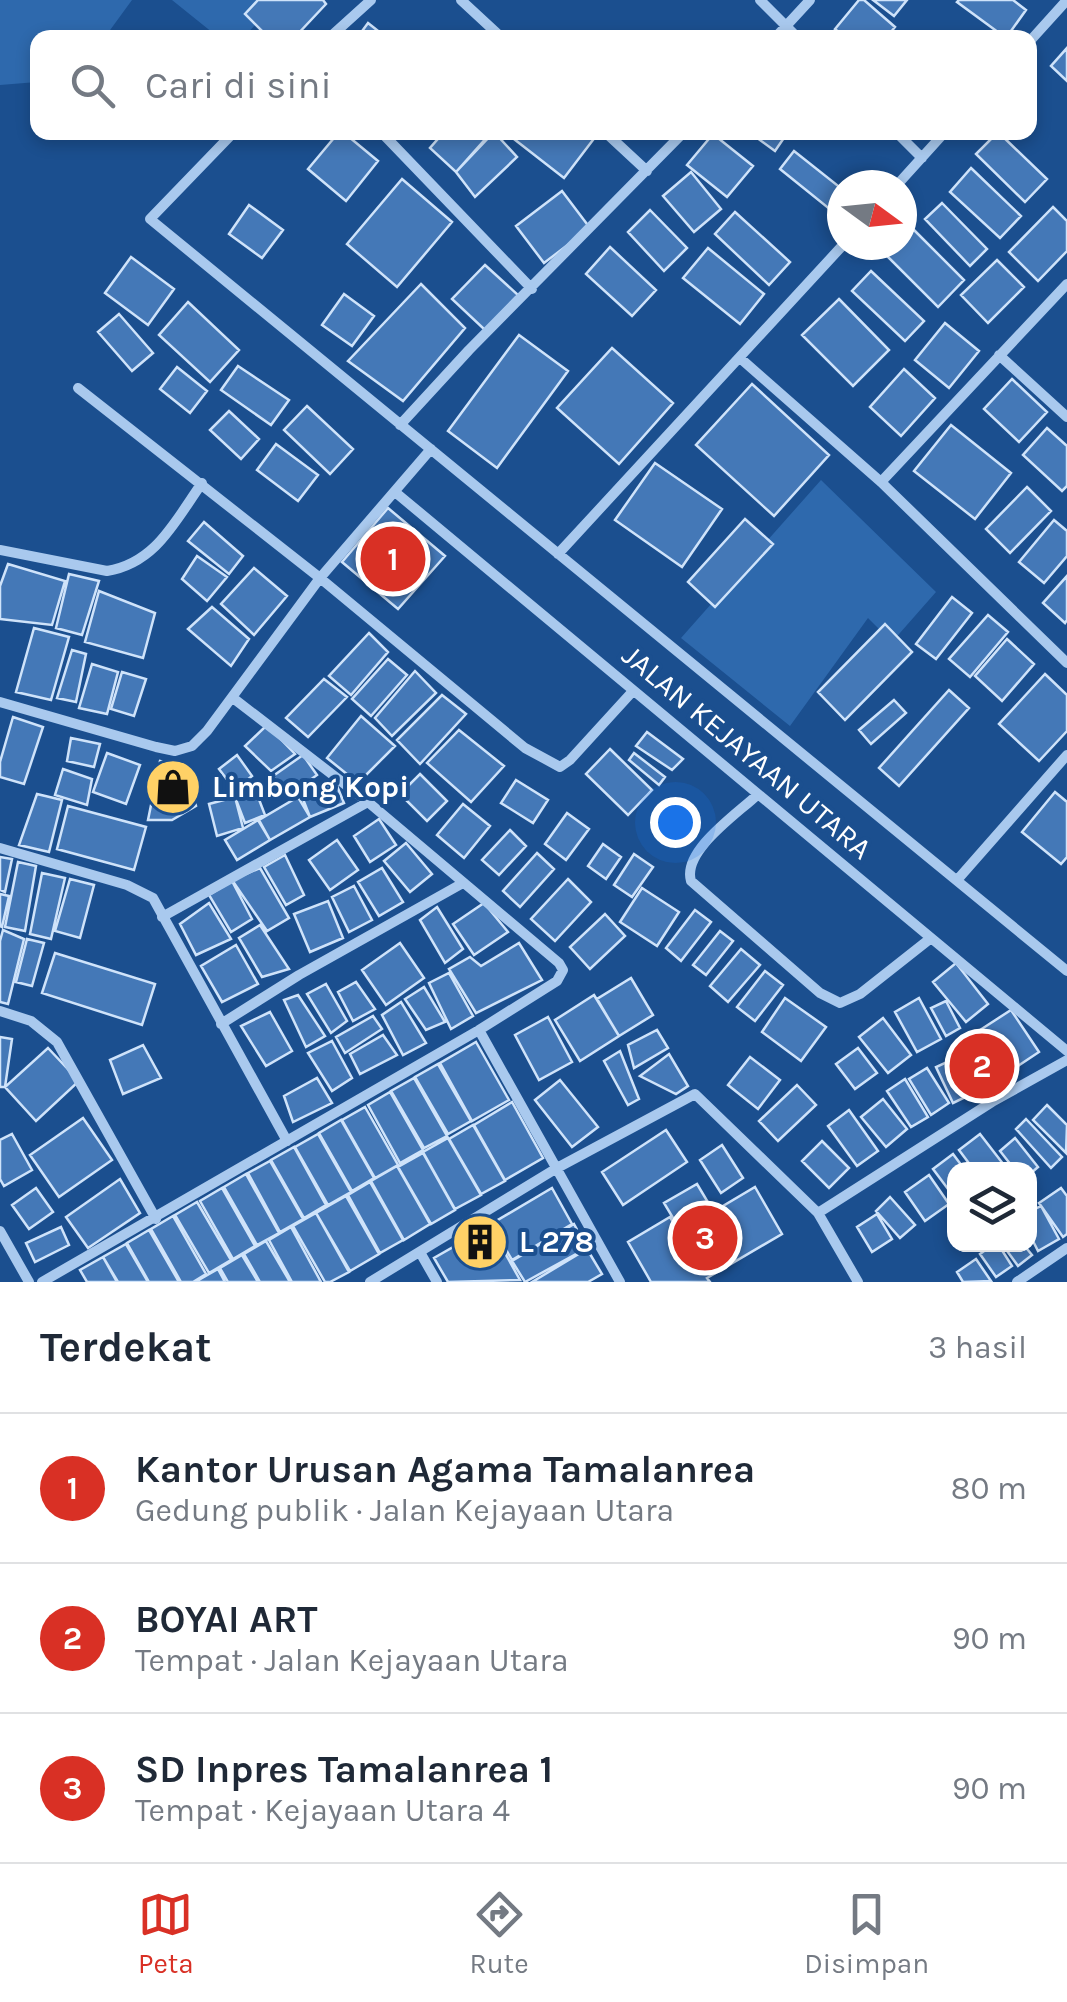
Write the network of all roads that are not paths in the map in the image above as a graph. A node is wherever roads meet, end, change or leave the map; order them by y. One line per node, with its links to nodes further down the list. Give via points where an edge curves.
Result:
1 (371, 0): 7 (street)
2 (461, 0): 8 (street)
3 (760, 0): 6 (street)
4 (810, 0): 6 (street)
5 (1067, 0): 11 (street)
6 (786, 26): 9 (street); 10 (street)
7 (339, 30)
8 (493, 30)
9 (783, 30)
10 (790, 30)
11 (1037, 32)
12 (226, 140): 28 (street, JALAN KEJAYAAN UTARA, via 150,220)
13 (389, 140): 23 (street)
14 (614, 140): 20 (street)
15 (676, 140): 20 (street)
16 (904, 140): 18 (street)
17 (938, 140): 18 (street)
18 (922, 158): 19 (street)
19 (911, 170)
20 (647, 171): 23 (street)
21 (828, 260): 25 (street)
22 (1067, 284): 24 (street)
23 (532, 289): 28 (street)
24 (999, 355): 27 (street); 30 (street)
25 (740, 358): 30 (street); 34 (street)
26 (78, 388): 31 (street)
27 (1067, 417)
28 (400, 425): 29 (street, JALAN KEJAYAAN UTARA)
29 (431, 449): 32 (street); 34 (street, JALAN KEJAYAAN UTARA)
30 (880, 482): 36 (street)
31 (202, 484): 33 (street, via 158,544 124,568 107,572); 35 (street)
32 (395, 492): 35 (street); 37 (street, JALAN KEJAYAAN UTARA)
33 (0, 550)
34 (558, 554): 44 (street, JALAN KEJAYAAN UTARA)
35 (320, 578): 37 (street, via 550,764 570,760); 38 (street)
36 (1067, 662)
37 (633, 691): 41 (street, JALAN KEJAYAAN UTARA)
38 (233, 698): 39 (street, via 192,746 175,751); 42 (street)
39 (0, 702)
40 (1067, 755): 44 (street)
41 (757, 795): 47 (street, JALAN KEJAYAAN UTARA); 47 (street, via 694,853 690,881 820,993 840,1003 860,994)
42 (368, 802): 45 (street); 46 (street)
43 (0, 848): 46 (street, via 140,890 153,898)
44 (958, 879): 48 (street, JALAN KEJAYAAN UTARA)
45 (463, 883): 50 (street); 51 (street, via 562,970 557,982)
46 (162, 918): 50 (street)
47 (932, 938): 52 (street, JALAN KEJAYAAN UTARA)
48 (1067, 971)
49 (0, 1011): 57 (street, via 31,1020 57,1042)
50 (221, 1024): 54 (street)
51 (479, 1030): 54 (street); 55 (street)
52 (1067, 1051)
53 (1067, 1060): 56 (street)
54 (287, 1141): 57 (street)
55 (557, 1168): 56 (street, via 695,1094); 60 (street); 65 (street)
56 (818, 1213): 66 (street)
57 (156, 1218): 62 (street)
58 (0, 1232): 61 (street)
59 (1067, 1248): 67 (street)
60 (421, 1254): 63 (street); 64 (street)
61 (29, 1282)
62 (42, 1282)
63 (370, 1282)
64 (437, 1282)
65 (620, 1282)
66 (858, 1282)
67 (1017, 1282)

